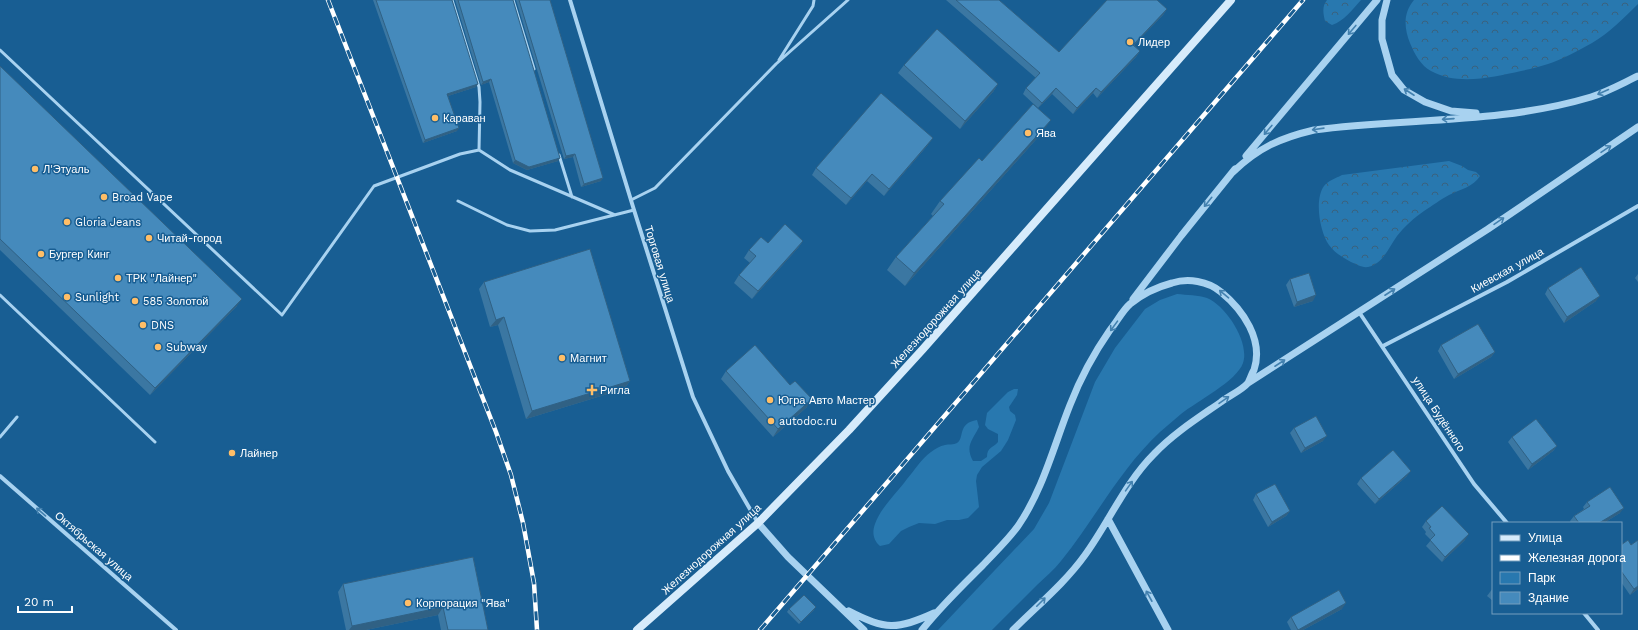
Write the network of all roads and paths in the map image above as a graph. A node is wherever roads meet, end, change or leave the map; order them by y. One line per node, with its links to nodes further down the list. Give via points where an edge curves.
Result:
1 (452, 0): 16 (lane, via 479,87)
2 (513, 0): 11 (lane)
3 (570, 0): 19 (street, Торговая улица)
4 (814, 0): 10 (lane, via 813,6)
5 (848, 0): 10 (lane)
6 (1231, 0): 35 (main road, Железнодорожная улица, via 924,349)
7 (1377, 0): 17 (street, one-way to 17)
8 (1387, 0): 13 (street, one-way to 8, via 1451,111 1425,102 1404,90 1392,75 1382,39 1382,20)
9 (0, 50): 16 (lane, via 282,315 374,186 460,154)
10 (776, 64): 19 (lane, via 665,179 651,191)
11 (535, 74)
12 (1638, 76): 13 (street, one-way to 13, via 1592,96 1549,108)
13 (1500, 115): 17 (street, one-way to 17, via 1314,130 1295,134 1261,149)
14 (1638, 127): 26 (street, one-way to 14, via 1488,229)
15 (557, 148): 18 (lane)
16 (479, 150): 18 (lane, via 510,170)
17 (1233, 172): 25 (street, one-way to 25)
18 (572, 198): 23 (lane)
19 (631, 200): 22 (street, Торговая улица)
20 (458, 201): 23 (lane, via 507,225 530,231 555,230)
21 (1638, 206): 27 (street, Киевская улица, via 1507,282)
22 (634, 210): 23 (lane); 35 (street, Торговая улица, via 693,398 728,471)
23 (615, 215)
24 (0, 295): 31 (lane)
25 (1129, 305): 28 (street, one-way to 25, via 1256,359 1257,349 1253,335 1239,310 1217,289 1192,281 1178,282 1161,286); 37 (street, one-way to 37, via 1105,338 1080,382 1040,484 1021,521 1000,547)
26 (1359, 312): 27 (street, улица Будённого); 28 (street, one-way to 26)
27 (1383, 346): 34 (street, улица Будённого, via 1474,484)
28 (1248, 384): 33 (street, one-way to 28, via 1153,455 1183,428)
29 (17, 416): 30 (lane)
30 (0, 437)
31 (156, 442)
32 (0, 476): 39 (street, Октябрьская улица, one-way to 32)
33 (1108, 519): 43 (street, one-way to 33, via 1085,556); 44 (street, one-way to 33)
34 (1506, 522)
35 (758, 523): 36 (street, via 788,557); 40 (main road, Железнодорожная улица)
36 (842, 607): 37 (street, via 870,623 898,627 912,624); 41 (street)
37 (937, 611): 42 (street)
38 (1585, 614): 45 (street)
39 (176, 630)
40 (637, 630)
41 (864, 630)
42 (922, 630)
43 (1013, 630)
44 (1168, 630)
45 (1598, 630)

